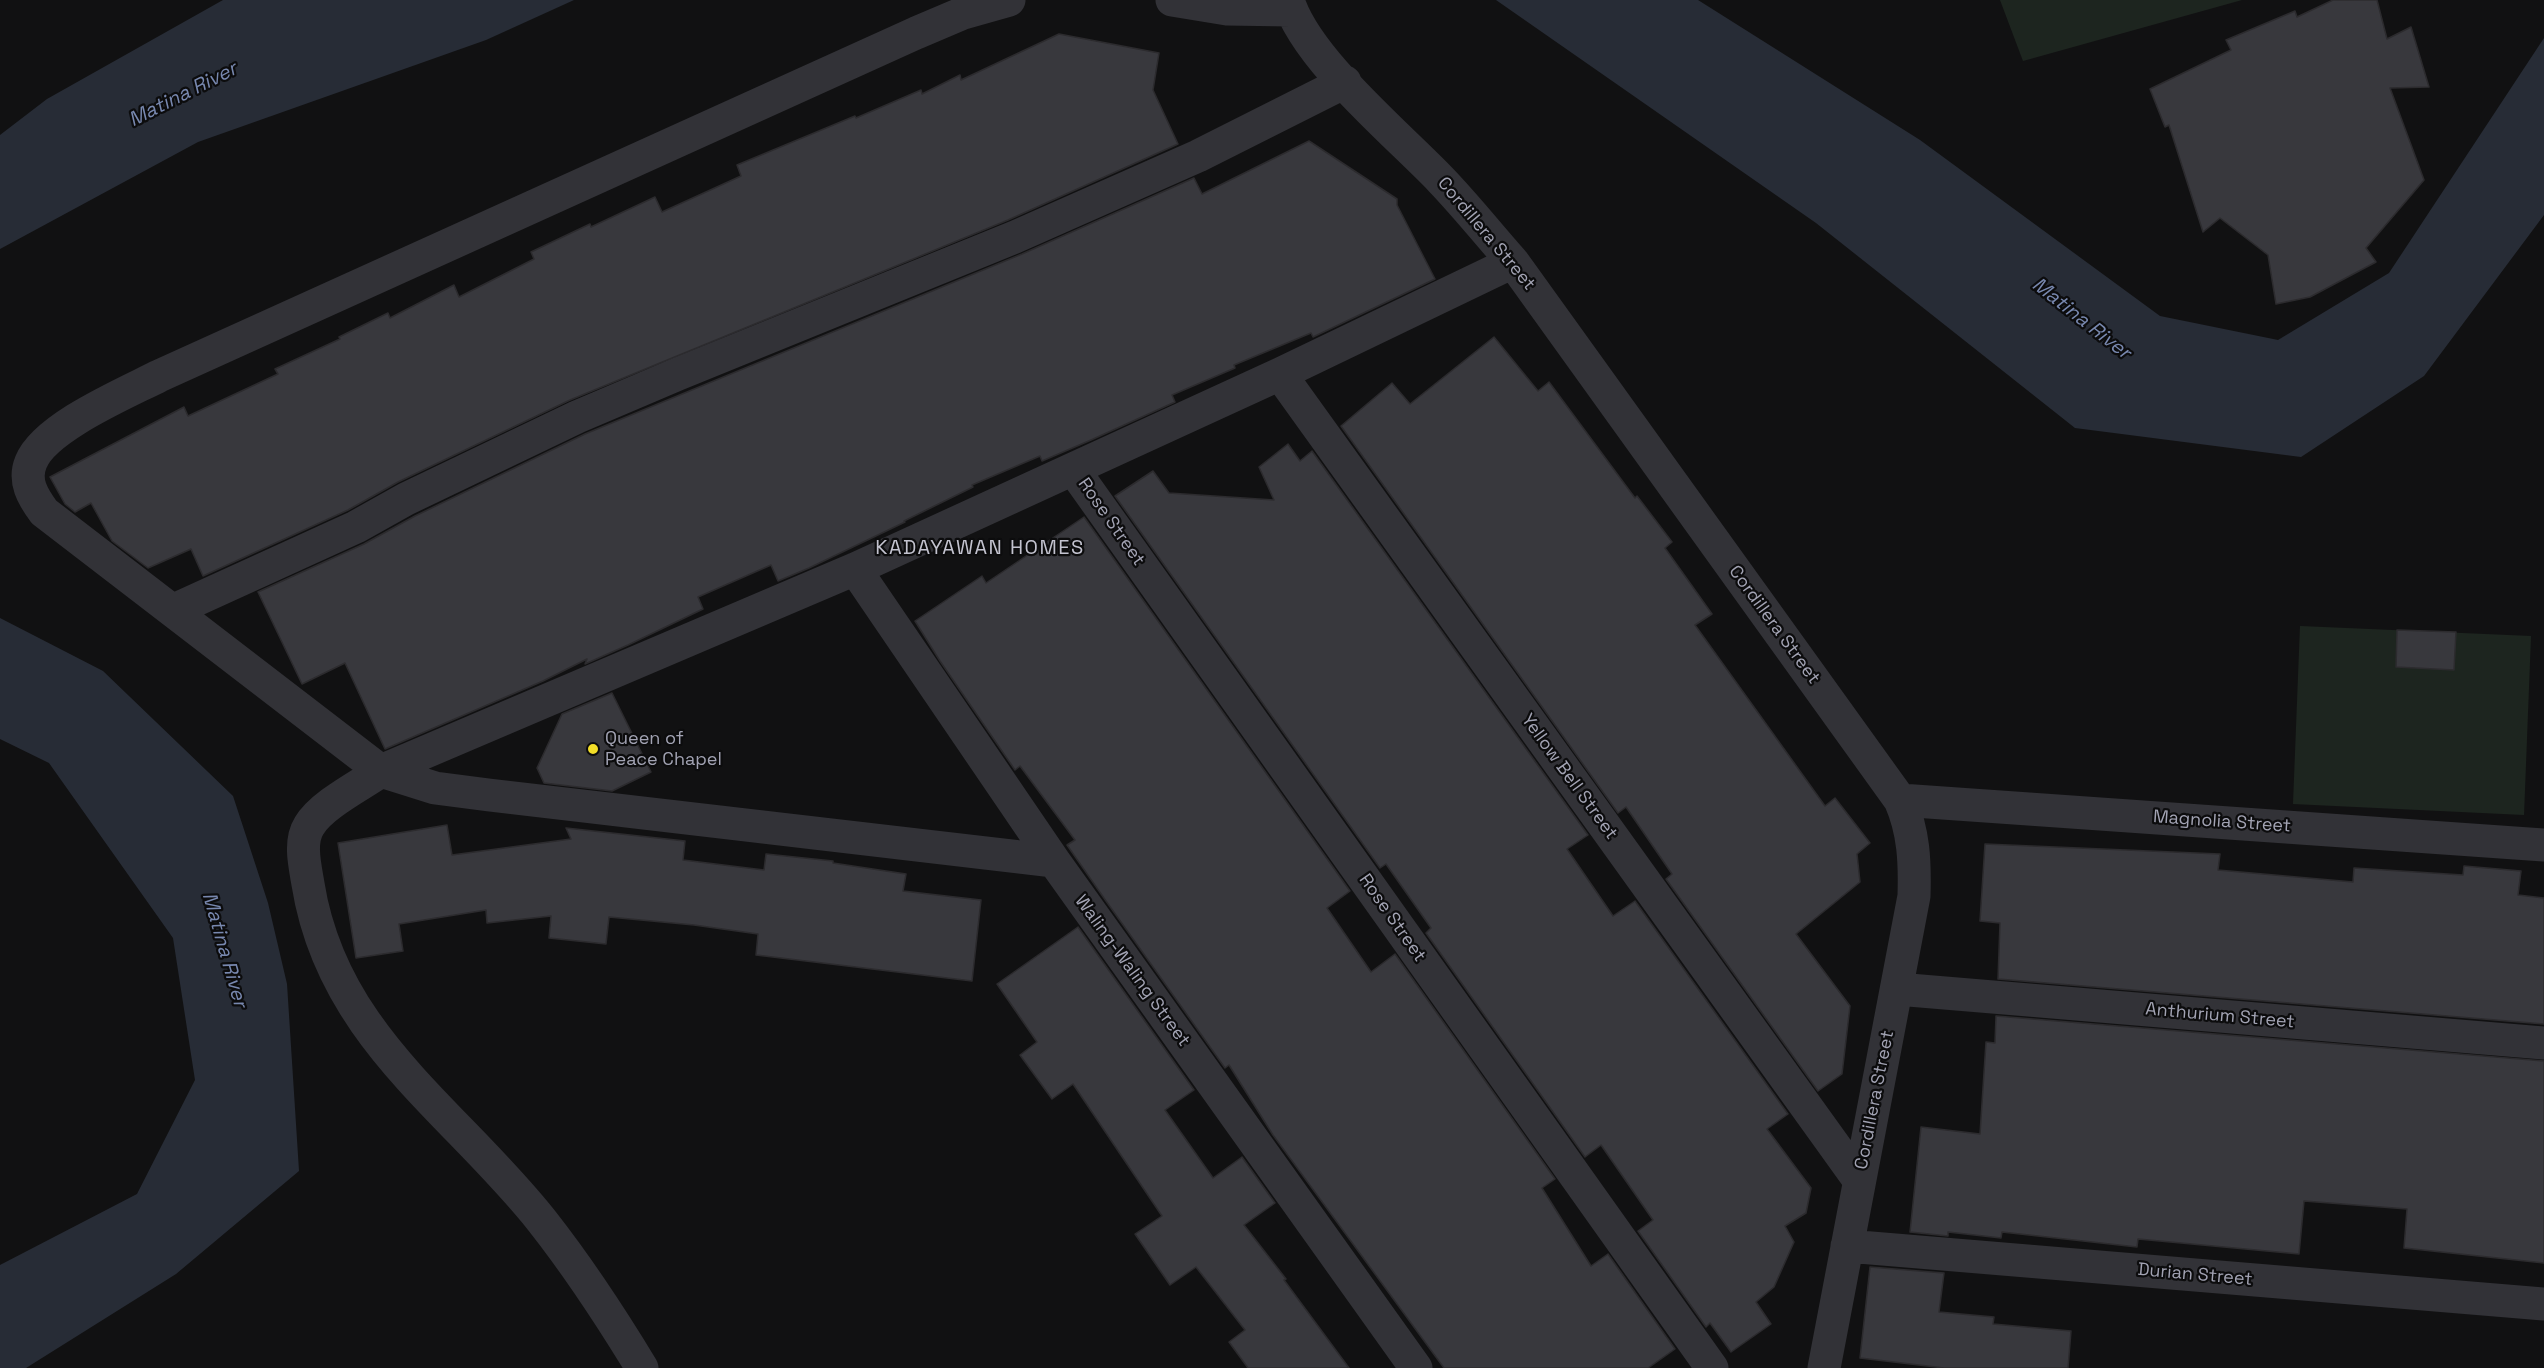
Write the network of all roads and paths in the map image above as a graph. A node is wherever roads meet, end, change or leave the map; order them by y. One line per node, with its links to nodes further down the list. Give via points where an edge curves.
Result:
1 (1009, 0): 9 (street, via 963,13 916,33 159,376 78,418 38,448 30,463 28,481 32,497 45,512)
2 (1172, 0): 3 (street, via 1227,9)
3 (1289, 5): 4 (street, Cordillera Street, via 1321,55)
4 (1345, 82): 5 (street, Cordillera Street, via 1442,180); 9 (street, via 1198,156 1015,237 577,417 356,527)
5 (1513, 262): 6 (street); 11 (street, Cordillera Street)
6 (1280, 374): 7 (street); 16 (street, Yellow Bell Street)
7 (1073, 469): 8 (street); 21 (street, Rose Street)
8 (855, 569): 10 (street); 13 (street, Waling-Waling Street)
9 (174, 610): 10 (street)
10 (381, 771): 13 (street, via 435,788); 19 (street, via 326,808 309,826 304,841 310,901 342,989 399,1068 542,1220 596,1293)
11 (1900, 800): 12 (street, Magnolia Street); 14 (street, Cordillera Street, via 1912,837 1915,865 1914,896)
12 (2544, 845)
13 (1054, 861): 20 (street, Waling-Waling Street)
14 (1897, 989): 15 (street, Anthurium Street); 16 (street, Cordillera Street)
15 (2544, 1043)
16 (1859, 1180): 17 (street, Cordillera Street)
17 (1846, 1246): 18 (street, Durian Street); 22 (street, Cordillera Street)
18 (2544, 1304)
19 (642, 1368)
20 (1416, 1368)
21 (1712, 1368)
22 (1824, 1368)

